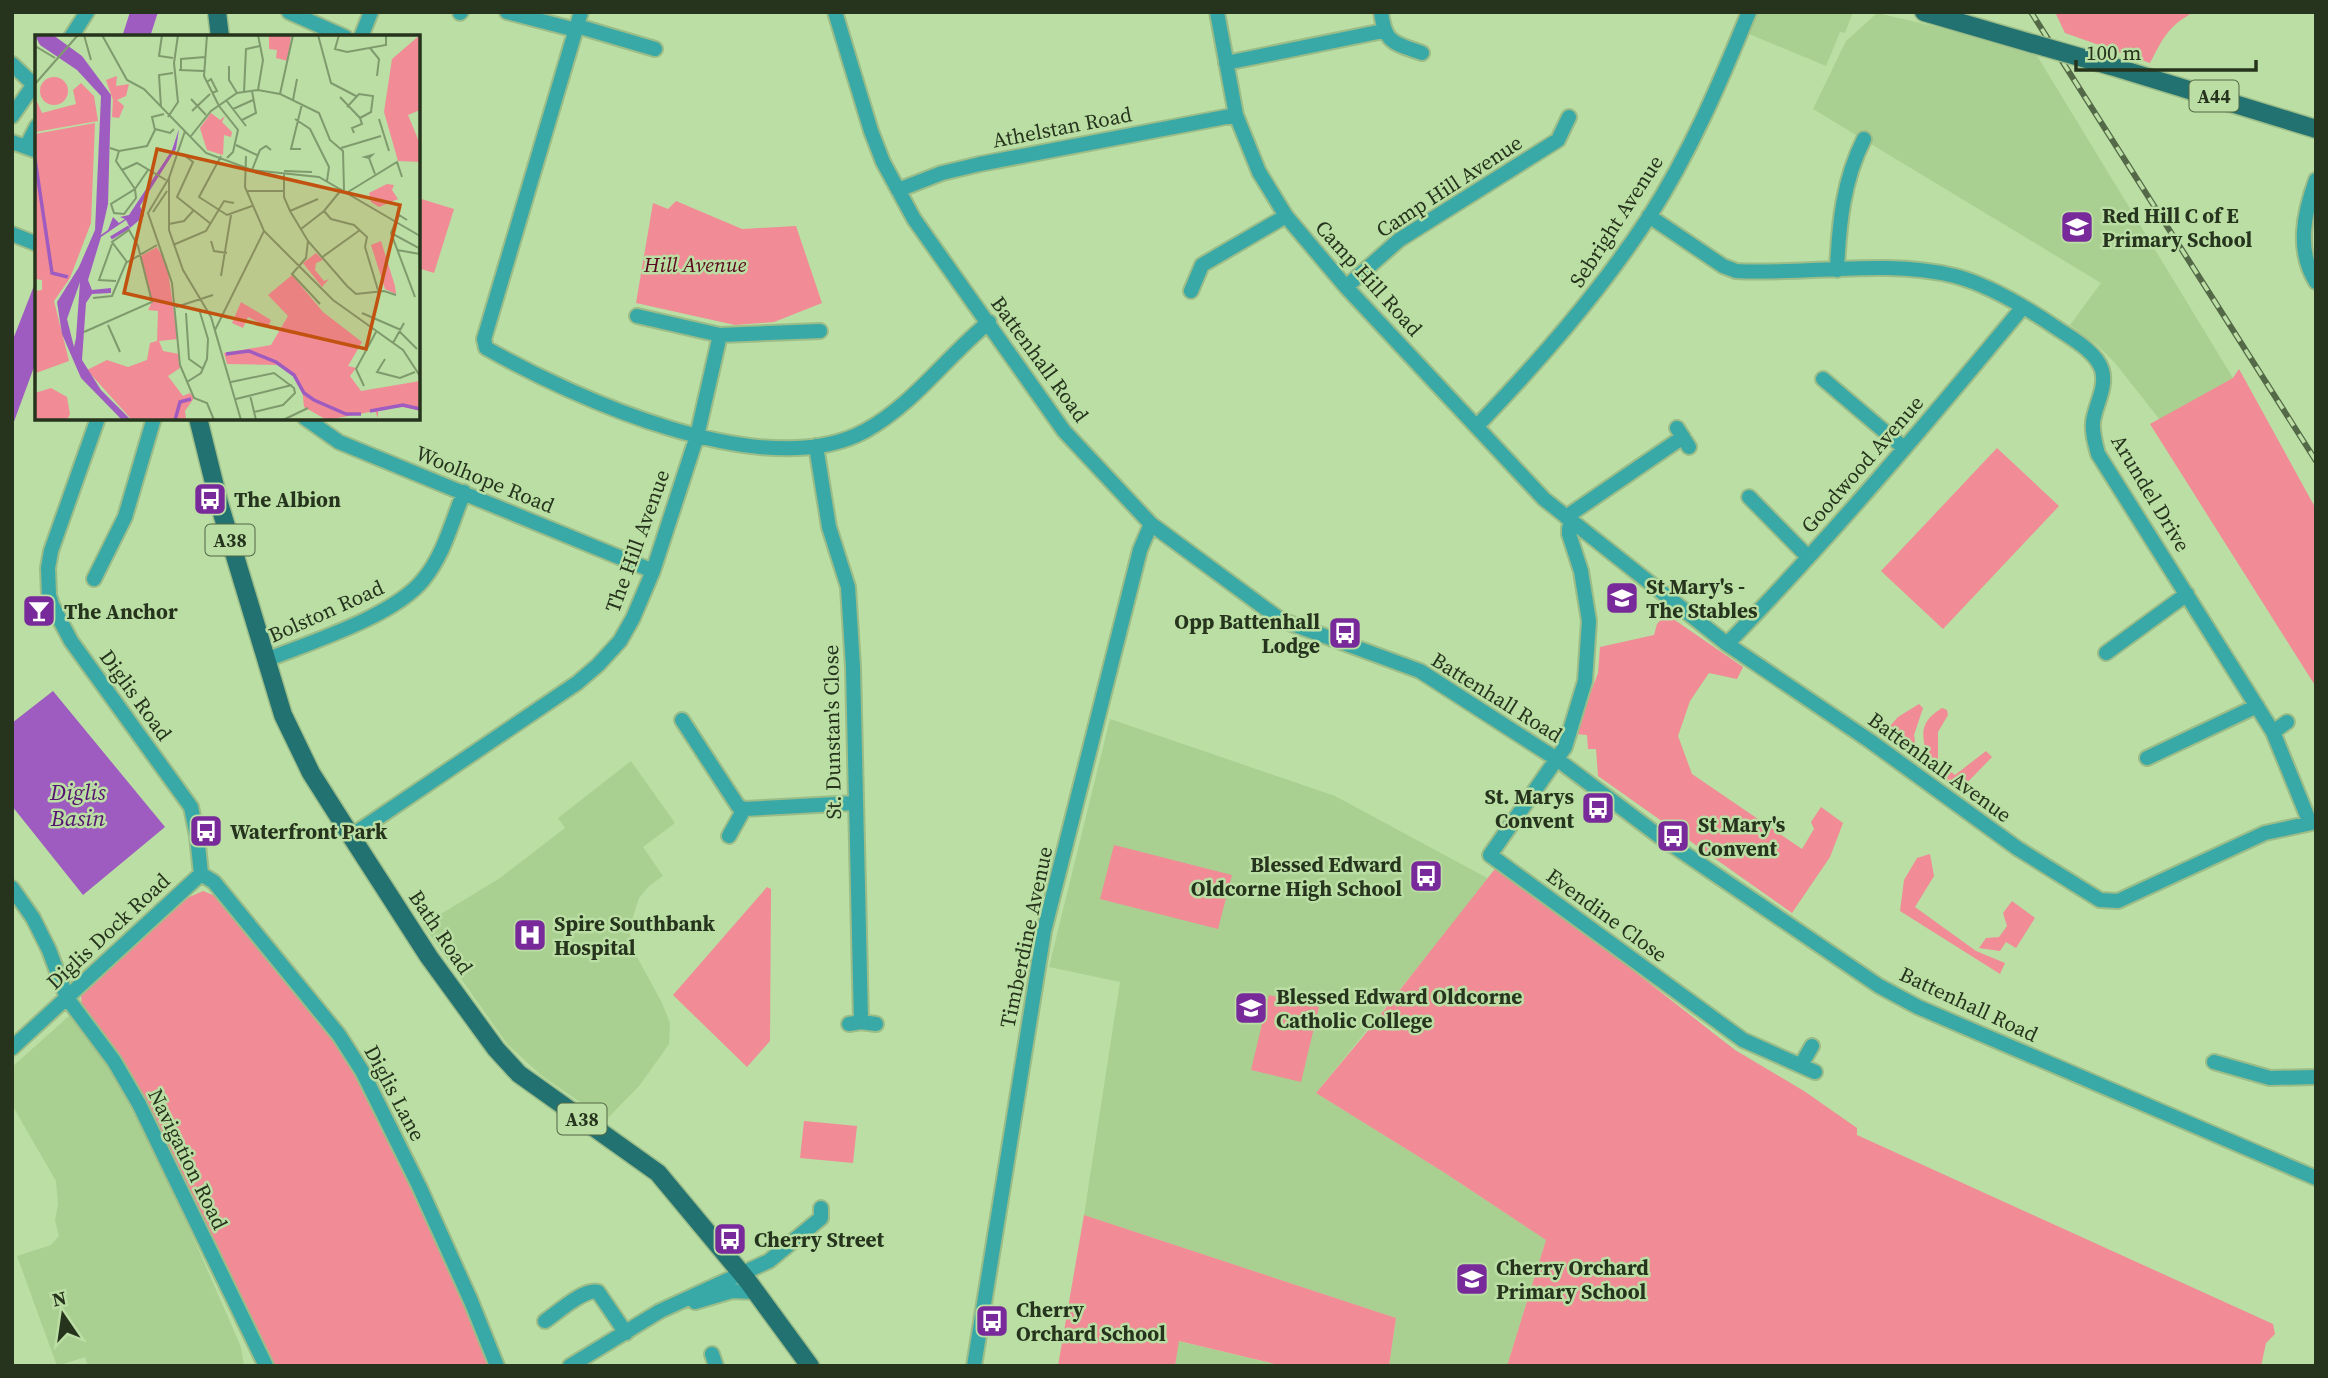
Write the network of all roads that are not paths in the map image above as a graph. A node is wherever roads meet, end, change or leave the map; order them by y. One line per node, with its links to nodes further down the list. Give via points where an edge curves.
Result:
1 (88, 12): 13 (street)
2 (217, 12): 14 (main road)
3 (289, 12): 15 (street)
4 (371, 12): 16 (street)
5 (507, 12): 11 (street)
6 (835, 12): 30 (street, Battenhall Road, via 871,131)
7 (1217, 12): 19 (street, Camp Hill Road)
8 (1381, 12): 12 (street)
9 (1749, 12): 32 (street, Sebright Avenue, via 1707,112)
10 (1924, 12): 25 (main road, A44, bridge)
11 (578, 23): 17 (street); 50 (street, via 484,340 486,348 559,386)
12 (1383, 31): 18 (street, via 1399,45); 19 (street)
13 (72, 35)
14 (220, 35)
15 (341, 35)
16 (362, 35)
17 (655, 48)
18 (1422, 53)
19 (1226, 63): 22 (street, Camp Hill Road)
20 (12, 64): 21 (street)
21 (35, 82): 23 (street)
22 (1236, 114): 30 (street, Athelstan Road, via 980,164); 31 (street, Camp Hill Road, via 1259,172)
23 (12, 116)
24 (1569, 117): 37 (street, Camp Hill Avenue, via 1558,139 1399,240)
25 (2316, 129)
26 (35, 130): 28 (street)
27 (1864, 139): 35 (street, via 1843,195)
28 (25, 147)
29 (2316, 180): 36 (street, via 2305,210 2304,251)
30 (898, 190): 41 (street, Battenhall Road)
31 (1286, 216): 37 (street, Camp Hill Road); 38 (street, via 1202,265)
32 (1649, 216): 35 (street, Arundel Drive, via 1736,271); 49 (street, Sebright Avenue, via 1588,302)
33 (12, 234): 34 (street)
34 (35, 243)
35 (1838, 270): 39 (street, Arundel Drive, via 1893,268 1959,277)
36 (2315, 278)
37 (1346, 287): 49 (street, Camp Hill Road)
38 (1191, 290)
39 (2023, 307): 53 (street, Goodwood Avenue); 61 (street, Arundel Drive, via 2094,356 2101,368 2104,381 2093,422 2098,454)
40 (637, 316): 43 (street)
41 (989, 322): 52 (street, via 905,404 863,432); 57 (street, Battenhall Road, via 1064,431)
42 (820, 331): 43 (street)
43 (720, 335): 50 (street, The Hill Avenue)
44 (1823, 379): 53 (street)
45 (97, 420): 76 (street, Diglis Road, via 51,551 49,595 71,641 191,807)
46 (153, 420): 60 (street, via 125,517)
47 (198, 420): 64 (main road, Bath Road / A38)
48 (308, 420): 54 (street, Woolhope Road, via 340,442)
49 (1477, 426): 56 (street, Camp Hill Road)
50 (696, 436): 52 (street, via 775,449); 59 (street, The Hill Avenue)
51 (1683, 437): 56 (street)
52 (816, 446): 71 (street, St. Dunstan's Close, via 829,527 848,587)
53 (1904, 448): 58 (street, Goodwood Avenue)
54 (464, 492): 59 (street, Woolhope Road); 64 (street, Bolston Road, via 440,554 402,600)
55 (1749, 497): 58 (street)
56 (1570, 521): 62 (street, Battenhall Avenue); 70 (street, via 1589,621 1586,681)
57 (1151, 524): 70 (street, Battenhall Road, via 1281,620 1420,671); 97 (street, Timberdine Avenue, via 1140,551 1044,931)
58 (1808, 556): 62 (street, Goodwood Avenue)
59 (653, 571): 74 (street, The Hill Avenue, via 633,618 598,665)
60 (94, 579)
61 (2187, 594): 63 (street); 65 (street, Arundel Drive)
62 (1727, 644): 73 (street, Battenhall Avenue, via 2100,901 2118,901 2265,833)
63 (2106, 653)
64 (266, 660): 74 (main road, Bath Road / A38, via 283,715 311,774)
65 (2257, 706): 68 (street, Arundel Drive); 69 (street)
66 (682, 720): 72 (street)
67 (2287, 722): 68 (street)
68 (2273, 732): 73 (street, Arundel Drive)
69 (2147, 758)
70 (1558, 760): 83 (street, Evendine Close, via 1490,855 1743,1040); 86 (street, Battenhall Road, via 1658,836 1918,1007)
71 (855, 803): 72 (street); 79 (street, St. Dunstan's Close)
72 (744, 809): 75 (street)
73 (2313, 822)
74 (351, 836): 88 (main road, Bath Road / A38, via 465,1009 511,1066 658,1174)
75 (729, 836)
76 (201, 874): 78 (street, Diglis Dock Road); 94 (street, Diglis Lane, via 214,882 339,1035 362,1071 419,1186)
77 (15, 898): 78 (street, Navigation Road, via 49,950)
78 (67, 998): 81 (street, Diglis Dock Road); 93 (street, Navigation Road, via 139,1104)
79 (862, 1023)
80 (1812, 1045): 83 (street)
81 (12, 1048)
82 (2214, 1062): 85 (street, via 2270,1078)
83 (1801, 1065): 84 (street, Evendine Close)
84 (1815, 1072)
85 (2316, 1077)
86 (2316, 1178)
87 (821, 1208): 88 (street, via 821,1218 771,1259)
88 (742, 1275): 89 (main road, Bath Road / A38); 90 (street)
89 (755, 1292): 90 (street, via 732,1291); 96 (main road, Bath Road / A38)
90 (660, 1311): 92 (street)
91 (545, 1321): 92 (street, via 593,1290)
92 (626, 1333): 95 (street)
93 (263, 1366)
94 (497, 1366)
95 (570, 1366)
96 (810, 1366)
97 (974, 1366)

